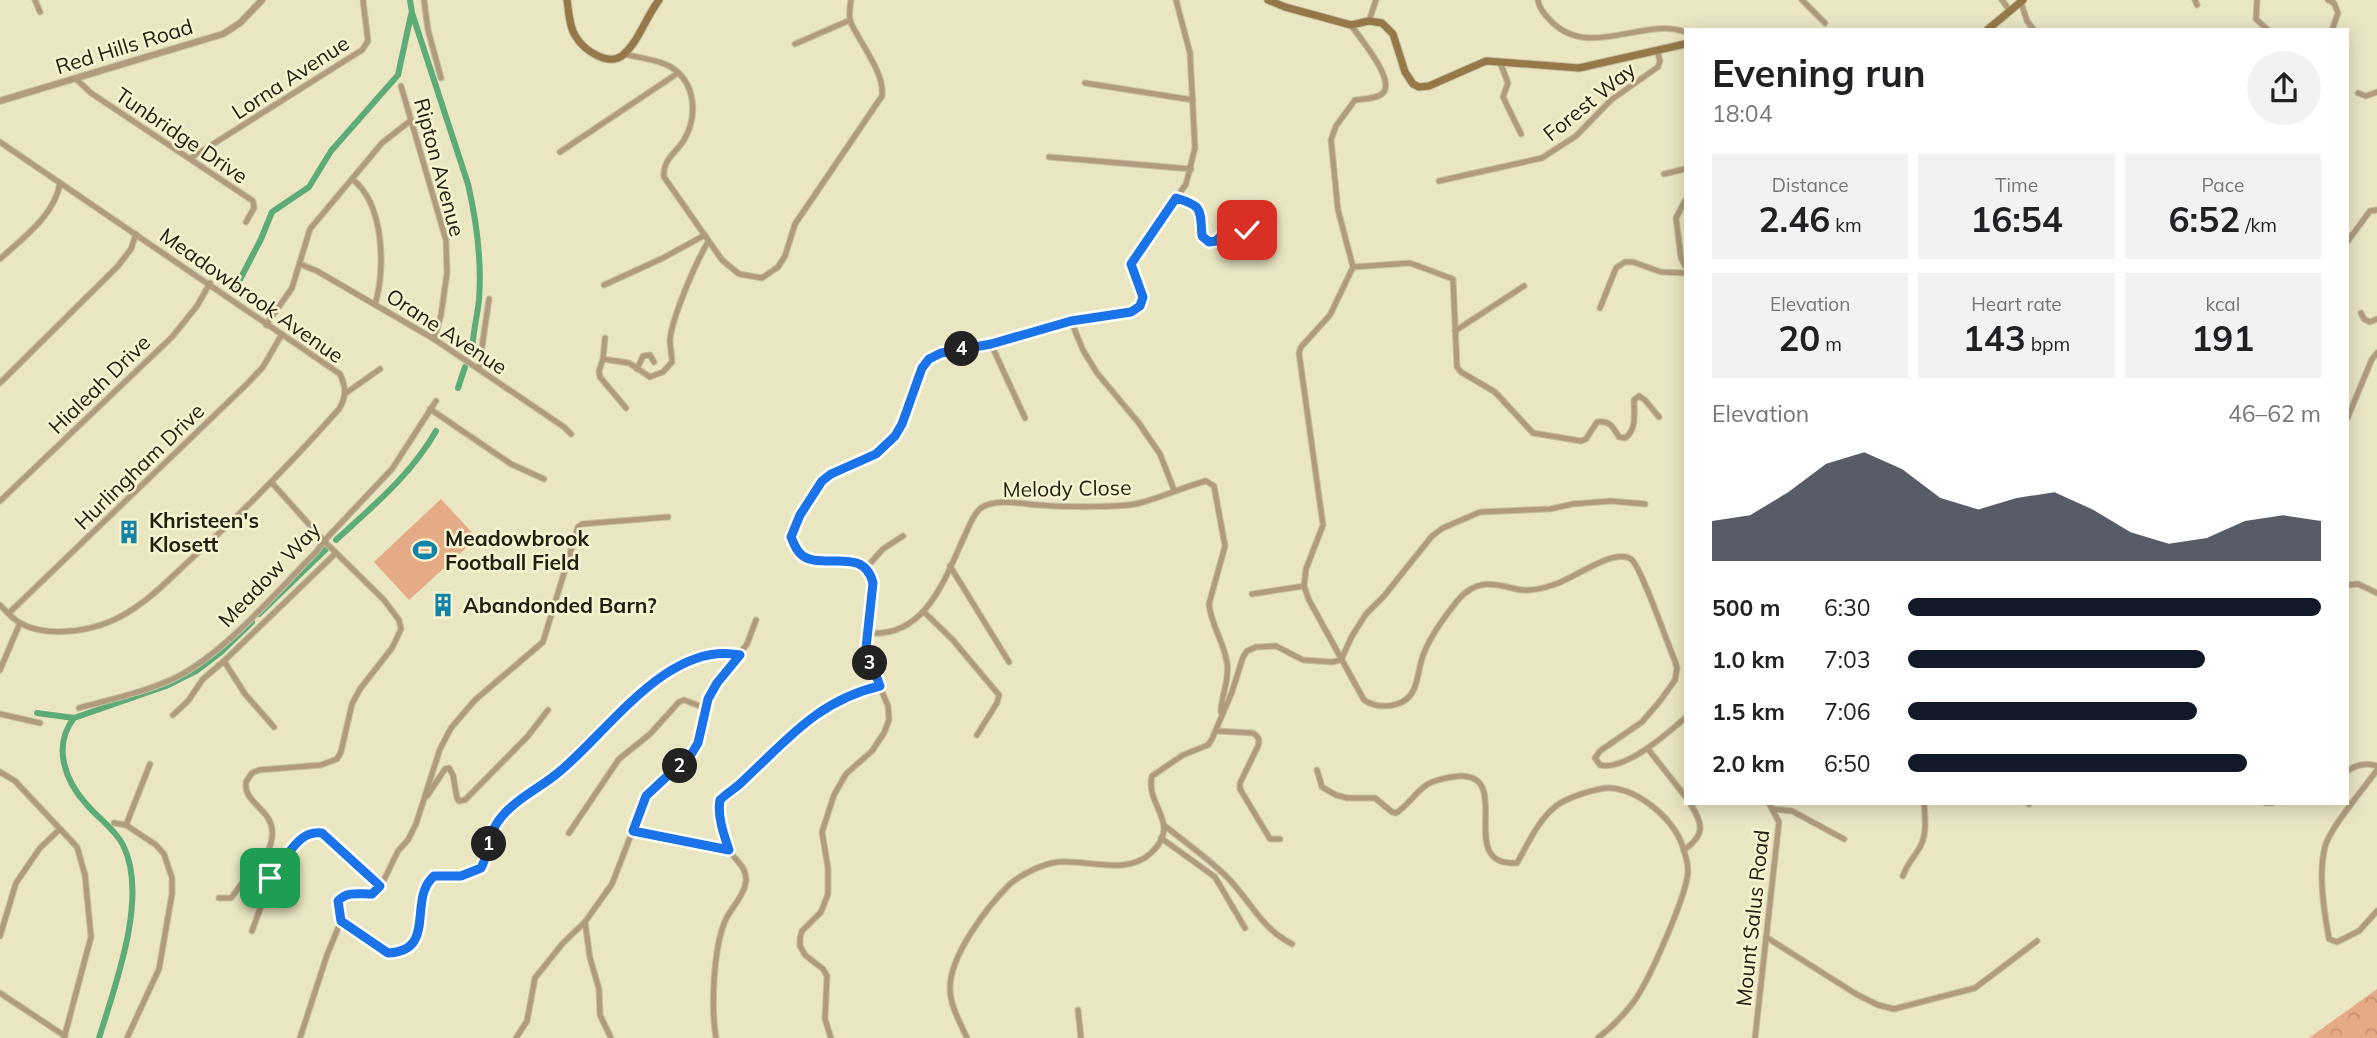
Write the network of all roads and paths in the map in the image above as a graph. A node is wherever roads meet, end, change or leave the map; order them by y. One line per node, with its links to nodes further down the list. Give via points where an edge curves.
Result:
1 (35, 0): 18 (street)
2 (262, 0): 35 (street, Red Hills Road, via 223,34)
3 (363, 0): 47 (street, Lorna Avenue, via 368,40 362,50)
4 (424, 0): 34 (street)
5 (568, 0): 31 (main road, via 575,37 583,46 601,57)
6 (659, 0): 31 (main road)
7 (851, 0): 19 (street)
8 (1176, 0): 40 (street, via 1190,53)
9 (1268, 0): 22 (main road)
10 (1376, 0): 20 (street)
11 (1538, 0): 27 (street, via 1553,24 1575,35 1604,38 1666,29)
12 (2002, 0): 17 (street)
13 (2257, 0): 25 (street, via 2256,19)
14 (2328, 0): 26 (street, via 2338,13)
15 (1804, 1): 21 (street)
16 (2022, 1): 17 (main road); 24 (street)
17 (2010, 11): 23 (main road)
18 (40, 12)
19 (850, 20): 28 (street); 61 (street, via 883,89 795,224 785,256 768,276 754,278 739,274)
20 (1369, 21): 22 (main road); 32 (main road, via 1387,26 1405,72 1419,87 1486,61)
21 (1825, 23)
22 (1351, 25): 66 (street, via 1381,68 1386,87 1378,96 1355,100 1331,140 1338,210)
23 (1989, 28)
24 (2032, 28)
25 (2266, 28)
26 (2333, 28)
27 (1684, 32)
28 (795, 44)
29 (1684, 44): 30 (main road)
30 (1657, 50): 32 (main road, via 1578,68); 52 (street, Forest Way, via 1658,67 1611,100 1576,136 1551,153)
31 (624, 54): 33 (street, via 670,66)
32 (1500, 62): 43 (street, via 1508,83 1503,97)
33 (678, 73): 45 (street); 59 (street, via 692,95 693,110 684,140 666,162 664,177)
34 (441, 78)
35 (76, 79): 41 (street, Red Hills Road); 47 (street, Tunbridge Drive)
36 (1085, 83): 40 (street)
37 (401, 86): 42 (street, Ripton Avenue)
38 (2377, 92): 39 (street)
39 (2358, 93)
40 (1193, 100): 48 (street)
41 (0, 101)
42 (410, 121): 51 (street, via 382,143); 81 (street, Ripton Avenue, via 446,240 442,315)
43 (1521, 134)
44 (0, 142): 53 (street, Meadowbrook Avenue)
45 (560, 152)
46 (1049, 157): 48 (street)
47 (191, 159): 57 (street, Tunbridge Drive, via 253,201)
48 (1191, 169): 54 (street)
49 (1684, 169): 50 (street)
50 (1664, 174)
51 (352, 180): 64 (street, via 310,229); 72 (street, via 366,194 378,224 381,272)
52 (1439, 181)
53 (60, 183): 58 (street, Meadowbrook Avenue); 63 (street, via 51,208)
54 (1176, 198): 62 (street, via 1198,206 1202,236 1209,242 1228,228 1247,230); 76 (street, via 1131,264 1143,297 1140,306 1131,312)
55 (1684, 203): 65 (street, via 1676,218)
56 (2377, 210): 60 (street, via 2370,211)
57 (246, 222)
58 (136, 234): 68 (street, Meadowbrook Avenue); 89 (street, via 118,266)
59 (705, 235): 61 (street); 69 (street)
60 (2349, 239)
61 (708, 242): 88 (street, via 670,340 673,362 650,377)
62 (1245, 254)
63 (0, 259)
64 (300, 264): 72 (street, Orane Avenue); 77 (street, via 292,288)
65 (1684, 264)
66 (1353, 267): 78 (street, via 1410,263 1447,275 1455,283); 110 (street, via 1329,315 1299,354 1323,525)
67 (1684, 273): 73 (street, via 1625,262 1616,268)
68 (210, 283): 77 (street, Meadowbrook Avenue); 101 (street, Hialeah Drive, via 172,337)
69 (604, 285)
70 (1524, 286): 78 (street)
71 (489, 299): 86 (street)
72 (375, 304): 81 (street, Orane Avenue)
73 (1600, 308)
74 (2361, 313): 75 (street, via 2370,322)
75 (2377, 318)
76 (1071, 321): 82 (street); 100 (street, via 1097,373 1160,454)
77 (266, 325): 79 (street, Meadowbrook Avenue)
78 (1455, 331): 95 (street, via 1457,367 1495,393 1533,433 1581,442 1597,422 1604,421 1619,438 1625,438 1633,429 1634,400 1639,396)
79 (282, 334): 90 (street, Meadowbrook Avenue, via 340,374); 115 (street, Hurlingham Drive, via 248,383)
80 (605, 338): 84 (street)
81 (434, 339): 86 (street, Orane Avenue)
82 (991, 344): 96 (street); 108 (street, via 929,359 895,436 876,454 822,481 800,515 791,537 802,555)
83 (2377, 353): 94 (street)
84 (603, 359): 88 (street); 92 (street, via 600,377)
85 (654, 362): 88 (street, via 650,355 643,356)
86 (479, 368): 97 (street, Orane Avenue)
87 (380, 369): 90 (street)
88 (637, 369)
89 (0, 383)
90 (346, 393): 99 (street, Meadowbrook Avenue, via 339,409)
91 (436, 401): 93 (street, Meadow Way)
92 (626, 408)
93 (429, 410): 98 (street); 105 (street, Meadow Way, via 392,469)
94 (2349, 414)
95 (1659, 417)
96 (1025, 418)
97 (570, 434)
98 (544, 480)
99 (272, 483): 105 (street); 117 (street, Meadowbrook Avenue, via 137,608 84,630 36,629)
100 (1174, 490): 107 (street, Melody Close, via 1138,504 983,506); 130 (street, Melody Close, via 1206,481 1214,486 1225,545 1209,604 1228,666)
101 (0, 501)
102 (1645, 505): 120 (street, via 1610,501 1480,512 1443,528 1366,614)
103 (668, 517): 143 (street, via 578,527 543,642 455,722 440,748)
104 (903, 536): 108 (street)
105 (324, 541): 106 (street); 125 (street, Meadow Way, via 200,663 162,684)
106 (336, 553): 121 (street); 158 (street, via 384,600 401,629 352,705 337,760 259,770 249,776 247,795 270,820 273,831)
107 (950, 566): 114 (street, Melody Close); 122 (street)
108 (866, 568): 118 (street, via 873,583)
109 (2349, 585): 111 (street)
110 (1304, 586): 112 (street); 120 (street)
111 (2377, 593)
112 (1252, 594)
113 (0, 605): 115 (street)
114 (924, 612): 118 (street, Melody Close, via 901,629); 135 (street, via 999,695)
115 (9, 613): 117 (street)
116 (756, 620): 119 (street)
117 (20, 623): 123 (street)
118 (869, 633): 124 (street, via 866,648)
119 (740, 655): 126 (street, via 717,683); 164 (street, via 702,655 646,688 558,773 503,815 495,825 481,868 428,881 416,940 405,951 388,953)
120 (1341, 660): 130 (street, via 1303,660 1276,646 1247,651); 136 (street, via 1364,700 1380,708 1396,704 1414,690 1423,655 1461,596 1492,583 1533,590 1555,585 1610,557 1630,558 1641,573 1676,674 1642,722 1595,758 1607,766)
121 (224, 661): 129 (street); 133 (street)
122 (1009, 662)
123 (0, 670)
124 (880, 686): 156 (street, via 859,691 799,726 720,800); 180 (street, via 889,720 872,751 846,774 834,796 822,832 828,894 821,912 800,938 804,955 827,976 825,1019)
125 (79, 708)
126 (705, 708): 151 (street, via 698,743 646,796); 152 (street, via 679,702 619,759)
127 (548, 709): 143 (street, via 465,800 457,798 449,768)
128 (0, 714): 132 (street)
129 (173, 715)
130 (1221, 717): 134 (street)
131 (1684, 719): 136 (street)
132 (40, 723)
133 (274, 727)
134 (1217, 731): 149 (street, via 1208,745 1152,776 1152,796); 154 (street, via 1258,736 1241,789 1270,839)
135 (976, 735)
136 (1648, 749): 142 (street)
137 (150, 765): 148 (street)
138 (2377, 768): 140 (street, via 2369,764); 163 (street, via 2325,845 2322,898 2329,939 2337,942 2358,931)
139 (1317, 770): 157 (street, via 1322,787 1336,795 1375,798 1392,813 1426,784 1467,776 1479,783 1486,797 1486,844 1492,857 1503,864 1517,863 1559,804 1611,788 1634,795 1657,810 1677,832)
140 (2349, 770)
141 (0, 772): 150 (street, via 15,781)
142 (1684, 795)
143 (423, 801): 161 (street, via 408,840)
144 (1691, 805): 157 (street, via 1701,833)
145 (1924, 805): 160 (street, via 1921,845 1906,863)
146 (1771, 806): 155 (street, via 1792,811); 169 (street, Mount Salus Road, via 1779,822)
147 (114, 823): 148 (street)
148 (126, 825): 175 (street, via 164,854 172,886 159,969)
149 (1165, 826): 153 (street); 171 (street, via 1228,878 1257,916)
150 (60, 829): 168 (street, via 40,848 16,883); 174 (street, via 77,847 81,860 91,937)
151 (633, 831): 156 (street); 165 (street, via 612,884)
152 (569, 833)
153 (1161, 838): 166 (street, via 1215,877); 181 (street, via 1141,860 1117,865 1057,862 1012,883 959,952 952,971 952,1003)
154 (1280, 839)
155 (1844, 839)
156 (729, 850): 179 (street, via 744,869 746,881 720,935 712,1016)
157 (1684, 850): 183 (street, via 1688,871 1682,897 1653,968 1634,1003)
158 (259, 871): 159 (street); 162 (street, via 231,898)
159 (268, 875): 161 (street, via 305,836 316,832); 167 (street, via 270,881)
160 (1903, 876)
161 (380, 886): 164 (street, via 372,894 342,897 338,901)
162 (219, 898)
163 (2377, 911)
164 (341, 921): 176 (street)
165 (585, 922): 177 (street, via 535,978 527,1021); 178 (street, via 600,1016)
166 (1245, 928)
167 (252, 931)
168 (0, 936)
169 (1766, 937): 170 (street, via 1856,994 1894,1009 1975,988); 184 (street, Mount Salus Road)
170 (2037, 941)
171 (1292, 944)
172 (0, 993): 174 (street)
173 (1078, 1010): 182 (street)
174 (64, 1037)
175 (127, 1038)
176 (300, 1038)
177 (516, 1038)
178 (611, 1038)
179 (716, 1038)
180 (831, 1038)
181 (967, 1038)
182 (1081, 1038)
183 (1598, 1038)
184 (1755, 1038)

